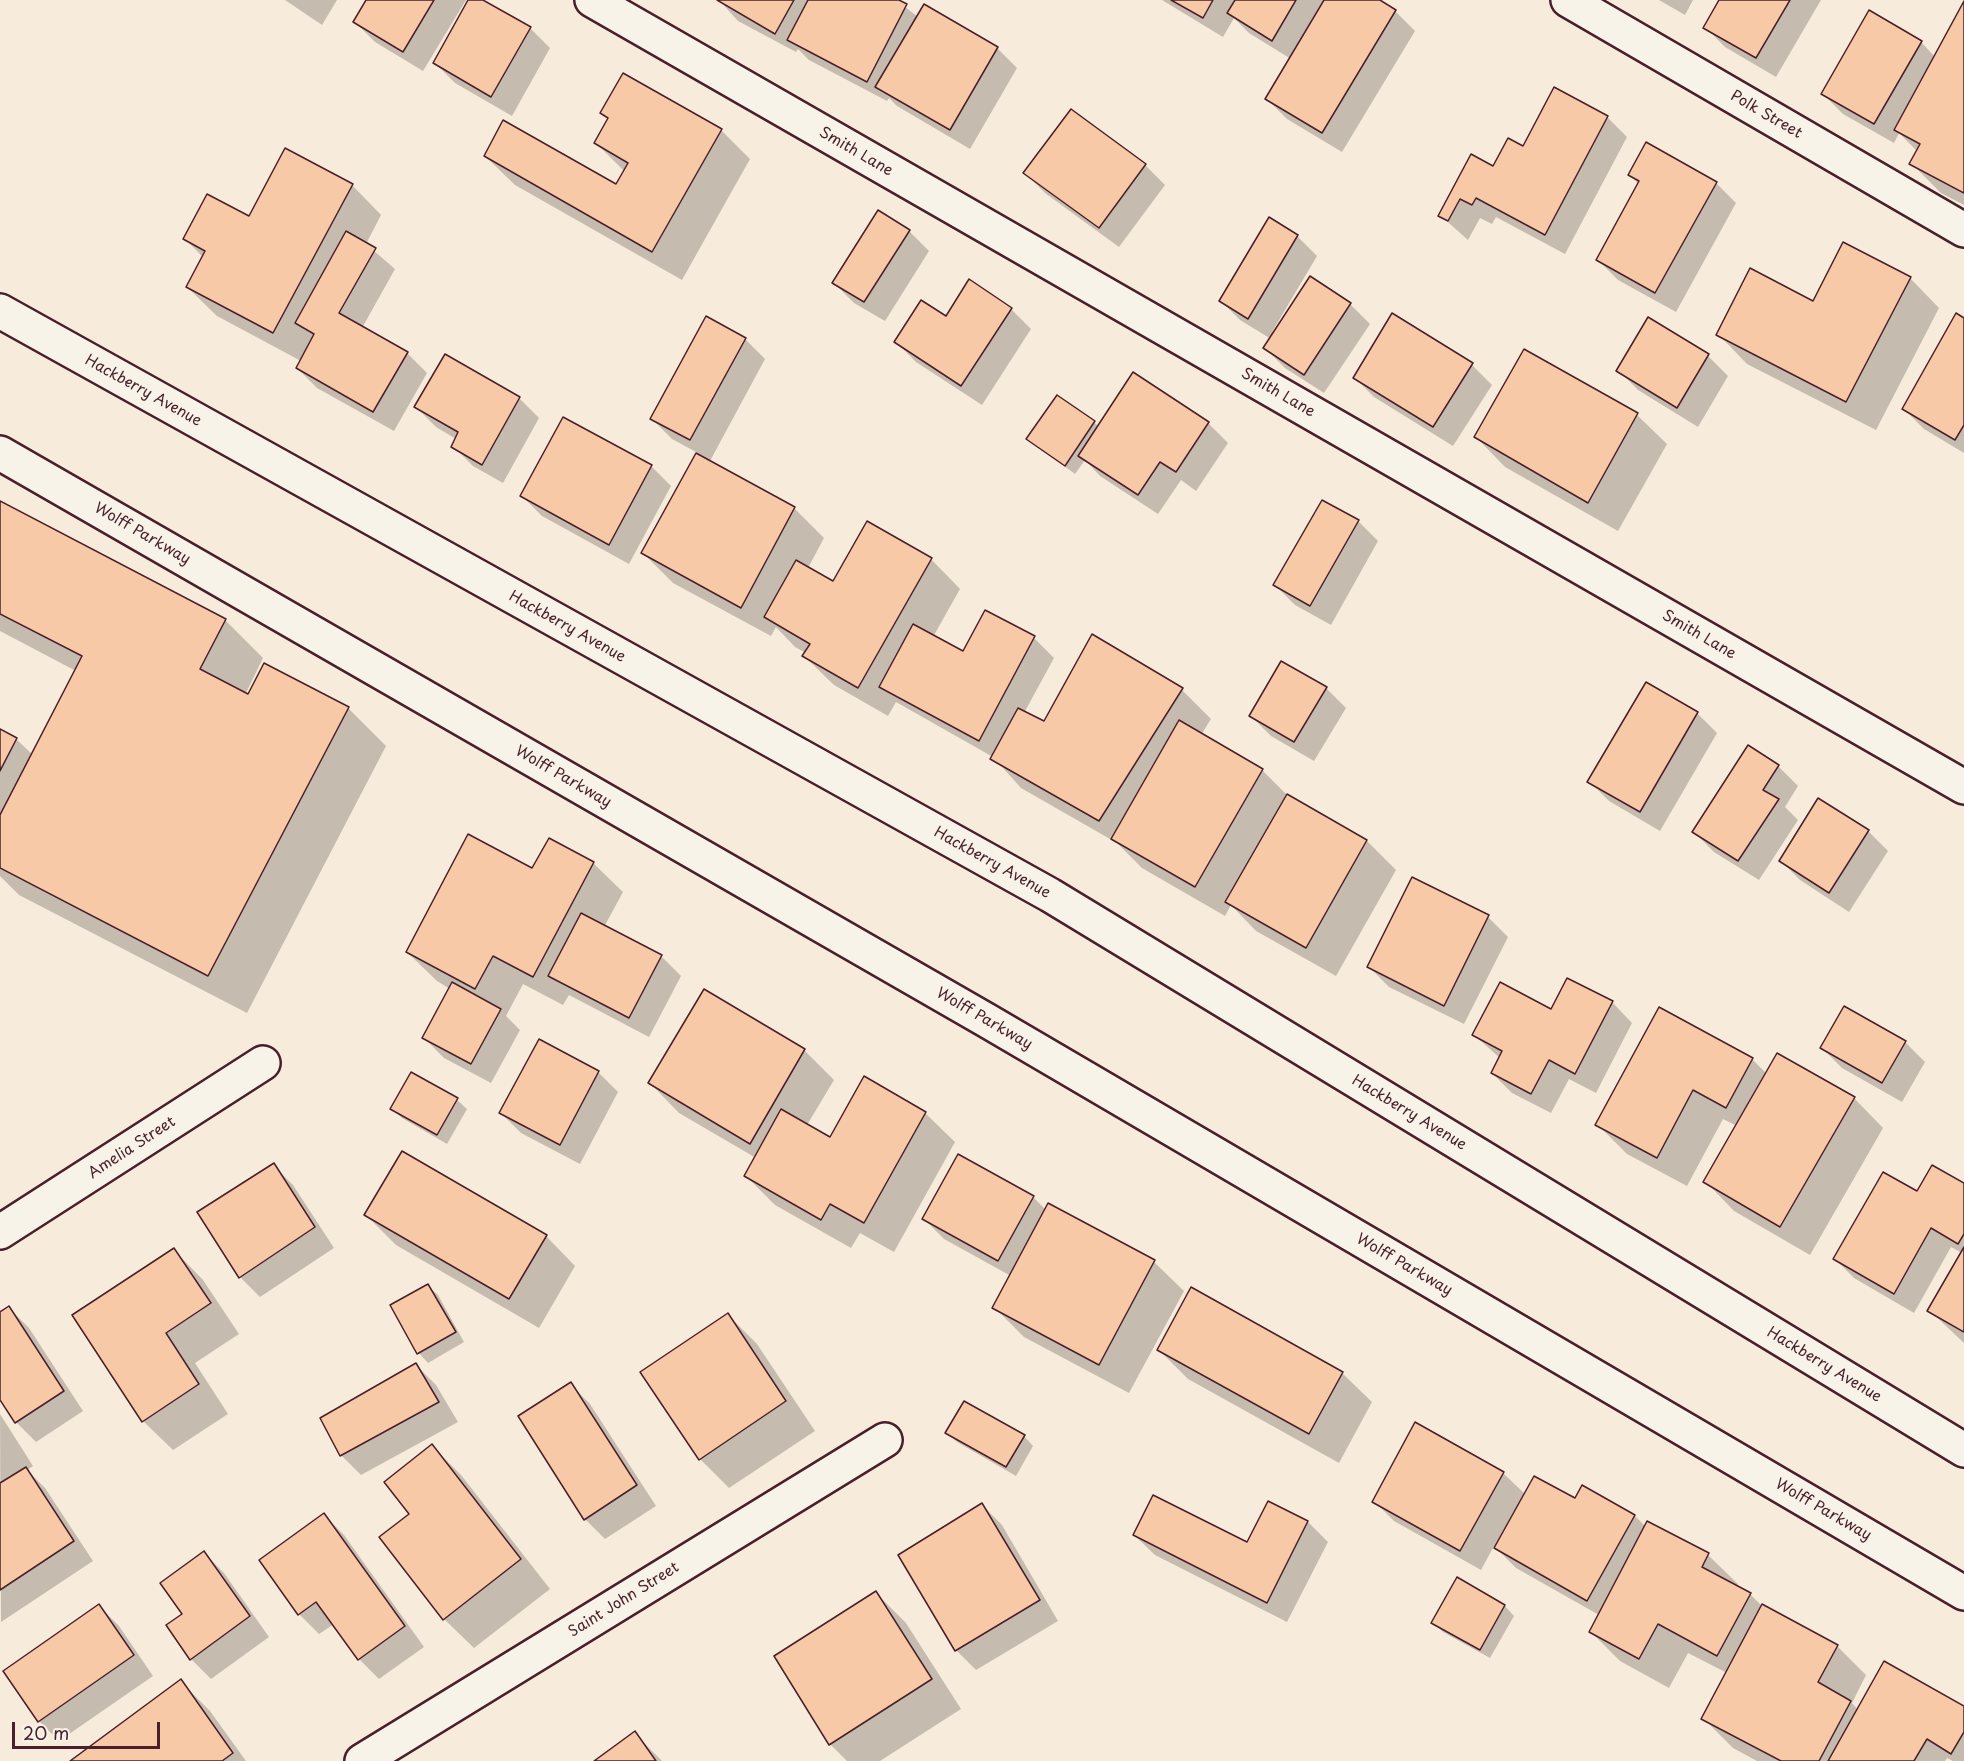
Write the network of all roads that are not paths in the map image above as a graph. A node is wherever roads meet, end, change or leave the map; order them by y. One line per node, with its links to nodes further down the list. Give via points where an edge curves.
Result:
1 (592, 0): 6 (street, Smith Lane)
2 (1568, 0): 3 (street, Polk Street)
3 (1964, 230)
4 (0, 311): 10 (street, Hackberry Avenue, via 1050,895)
5 (0, 453): 11 (street, Wolff Parkway, via 997,1026)
6 (1964, 787)
7 (263, 1063): 8 (street, Amelia Street)
8 (0, 1232)
9 (885, 1440): 12 (street, Saint John Street)
10 (1964, 1450)
11 (1964, 1593)
12 (362, 1761)

